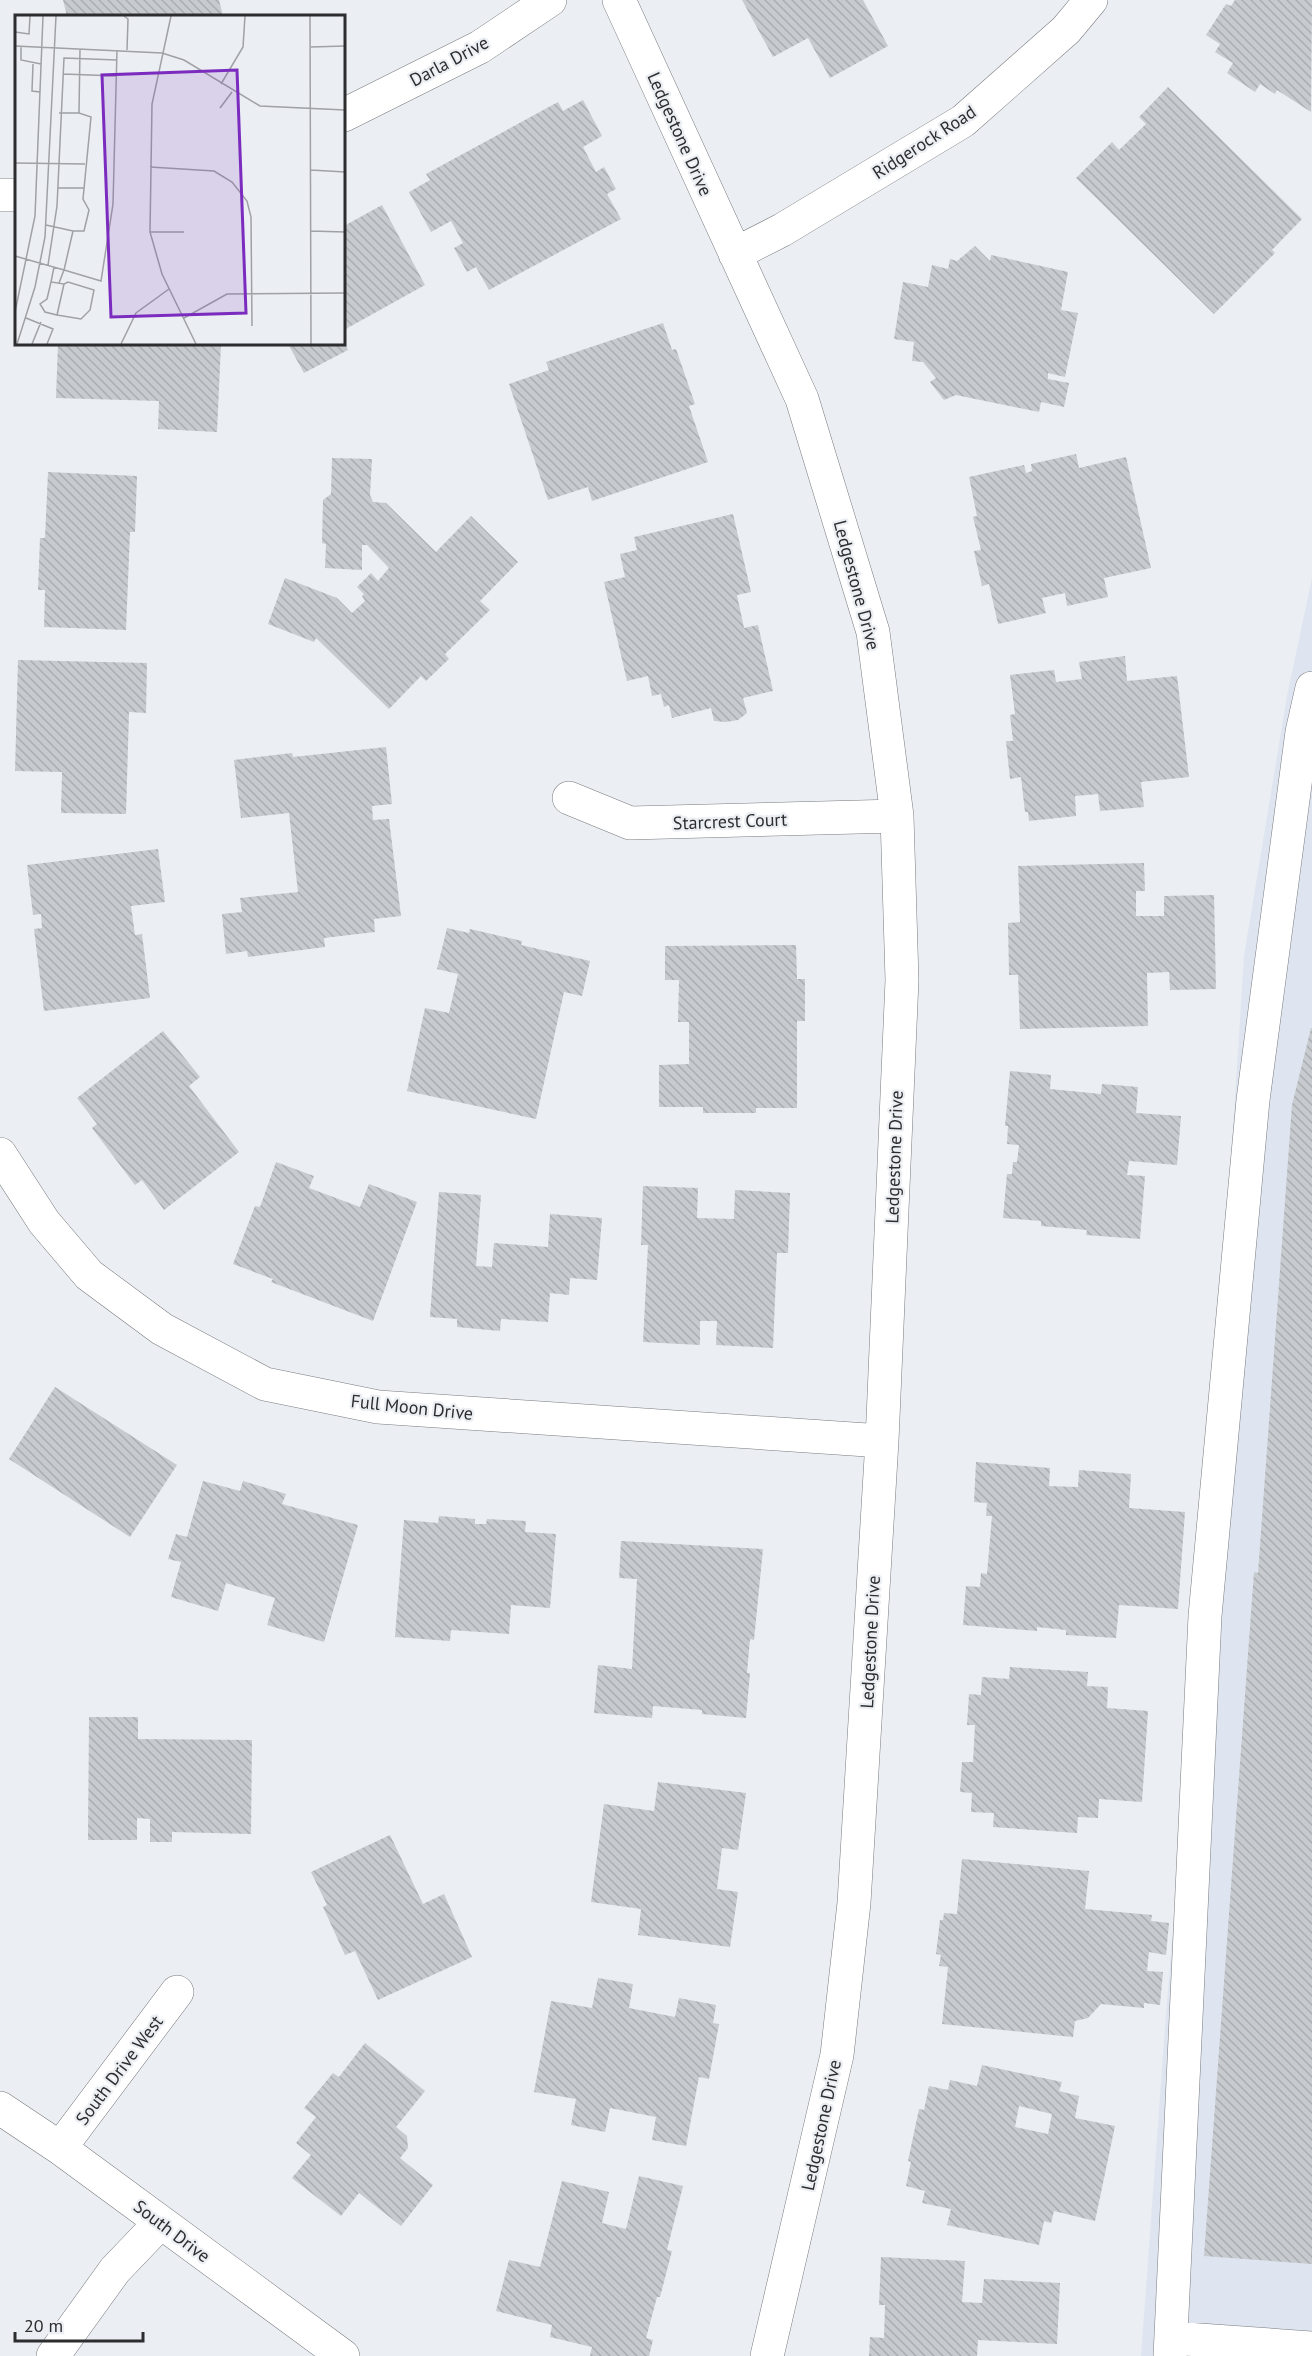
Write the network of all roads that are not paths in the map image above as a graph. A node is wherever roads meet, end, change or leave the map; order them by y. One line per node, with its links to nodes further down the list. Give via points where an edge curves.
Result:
1 (550, 0): 4 (street, Darla Drive, via 480,47)
2 (619, 0): 5 (street, Ledgestone Drive)
3 (1091, 0): 5 (street, Ridgerock Road, via 1066,30 963,121)
4 (345, 114)
5 (735, 254): 8 (street, Ledgestone Drive, via 802,399 873,632)
6 (1312, 688): 15 (street, via 1302,732 1253,1100 1205,1616)
7 (569, 798): 8 (street, Starcrest Court, via 630,824)
8 (897, 816): 10 (street, Ledgestone Drive, via 902,980)
9 (0, 1154): 10 (street, Full Moon Drive, via 44,1222 89,1275 162,1329 265,1384 378,1407)
10 (882, 1441): 19 (street, Ledgestone Drive, via 854,1903 837,2055)
11 (177, 1992): 13 (street, South Drive West)
12 (0, 2108): 13 (street, South Drive)
13 (60, 2148): 14 (street, South Drive)
14 (160, 2223): 17 (street, via 115,2270); 18 (street, South Drive)
15 (1170, 2347): 16 (street)
16 (1312, 2348)
17 (53, 2356)
18 (343, 2356)
19 (767, 2356)

